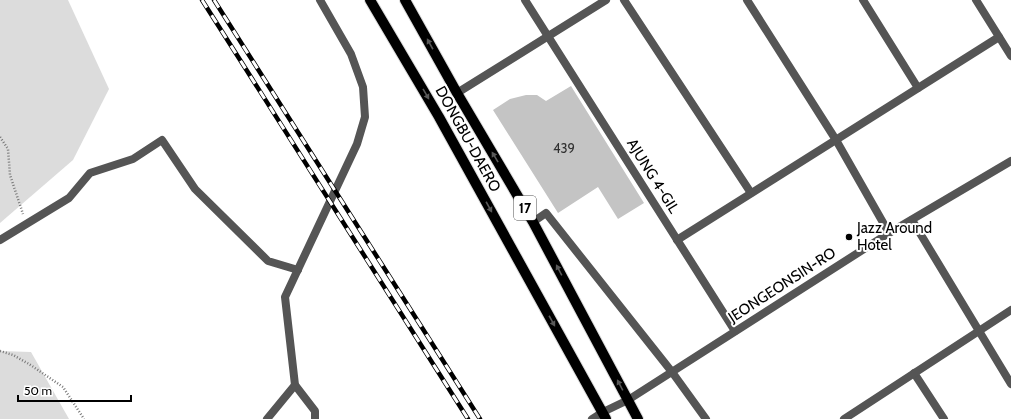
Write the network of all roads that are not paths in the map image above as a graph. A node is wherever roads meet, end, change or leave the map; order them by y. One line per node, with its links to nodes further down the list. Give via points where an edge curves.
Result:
1 (320, 0): 23 (street, via 351,54 363,87 365,117 357,144)
2 (370, 0): 33 (main road, DONGBU-DAERO / 17, one-way to 33, via 439,117)
3 (405, 0): 14 (main road, DONGBU-DAERO / 17, one-way to 3)
4 (525, 0): 10 (street, AJUNG 4-GIL)
5 (606, 0): 10 (street)
6 (624, 0): 17 (street)
7 (747, 0): 15 (street)
8 (863, 0): 13 (street)
9 (976, 0): 11 (street)
10 (549, 36): 14 (street); 22 (street, AJUNG 4-GIL)
11 (999, 37): 12 (street); 13 (street)
12 (1011, 56)
13 (918, 88): 15 (street)
14 (457, 93): 19 (main road, DONGBU-DAERO / 17, one-way to 14)
15 (836, 140): 17 (street); 20 (street)
16 (1011, 161): 18 (street, JEONGEONSIN-RO)
17 (751, 193): 22 (street)
18 (912, 220): 20 (street, JEONGEONSIN-RO); 26 (street)
19 (533, 222): 27 (street, via 546,213); 31 (main road, DONGBU-DAERO / 17, one-way to 19)
20 (889, 233): 25 (street, JEONGEONSIN-RO)
21 (0, 240): 23 (street, via 69,198 90,173 133,159 162,140 195,189 268,261)
22 (677, 240): 25 (street, AJUNG 4-GIL)
23 (298, 270): 30 (street, via 285,297)
24 (1011, 310): 26 (street)
25 (736, 331): 27 (street, JEONGEONSIN-RO)
26 (978, 331): 28 (street); 29 (street)
27 (672, 372): 31 (street, JEONGEONSIN-RO); 38 (street)
28 (914, 373): 32 (street); 41 (street)
29 (1011, 384)
30 (295, 385): 34 (street); 35 (street, via 315,411)
31 (628, 400): 33 (street, JEONGEONSIN-RO); 37 (main road, DONGBU-DAERO / 17)
32 (855, 412): 39 (street); 40 (street)
33 (605, 415): 36 (street, JEONGEONSIN-RO)
34 (267, 419)
35 (315, 419)
36 (592, 419)
37 (638, 419)
38 (706, 419)
39 (844, 419)
40 (860, 419)
41 (944, 419)

